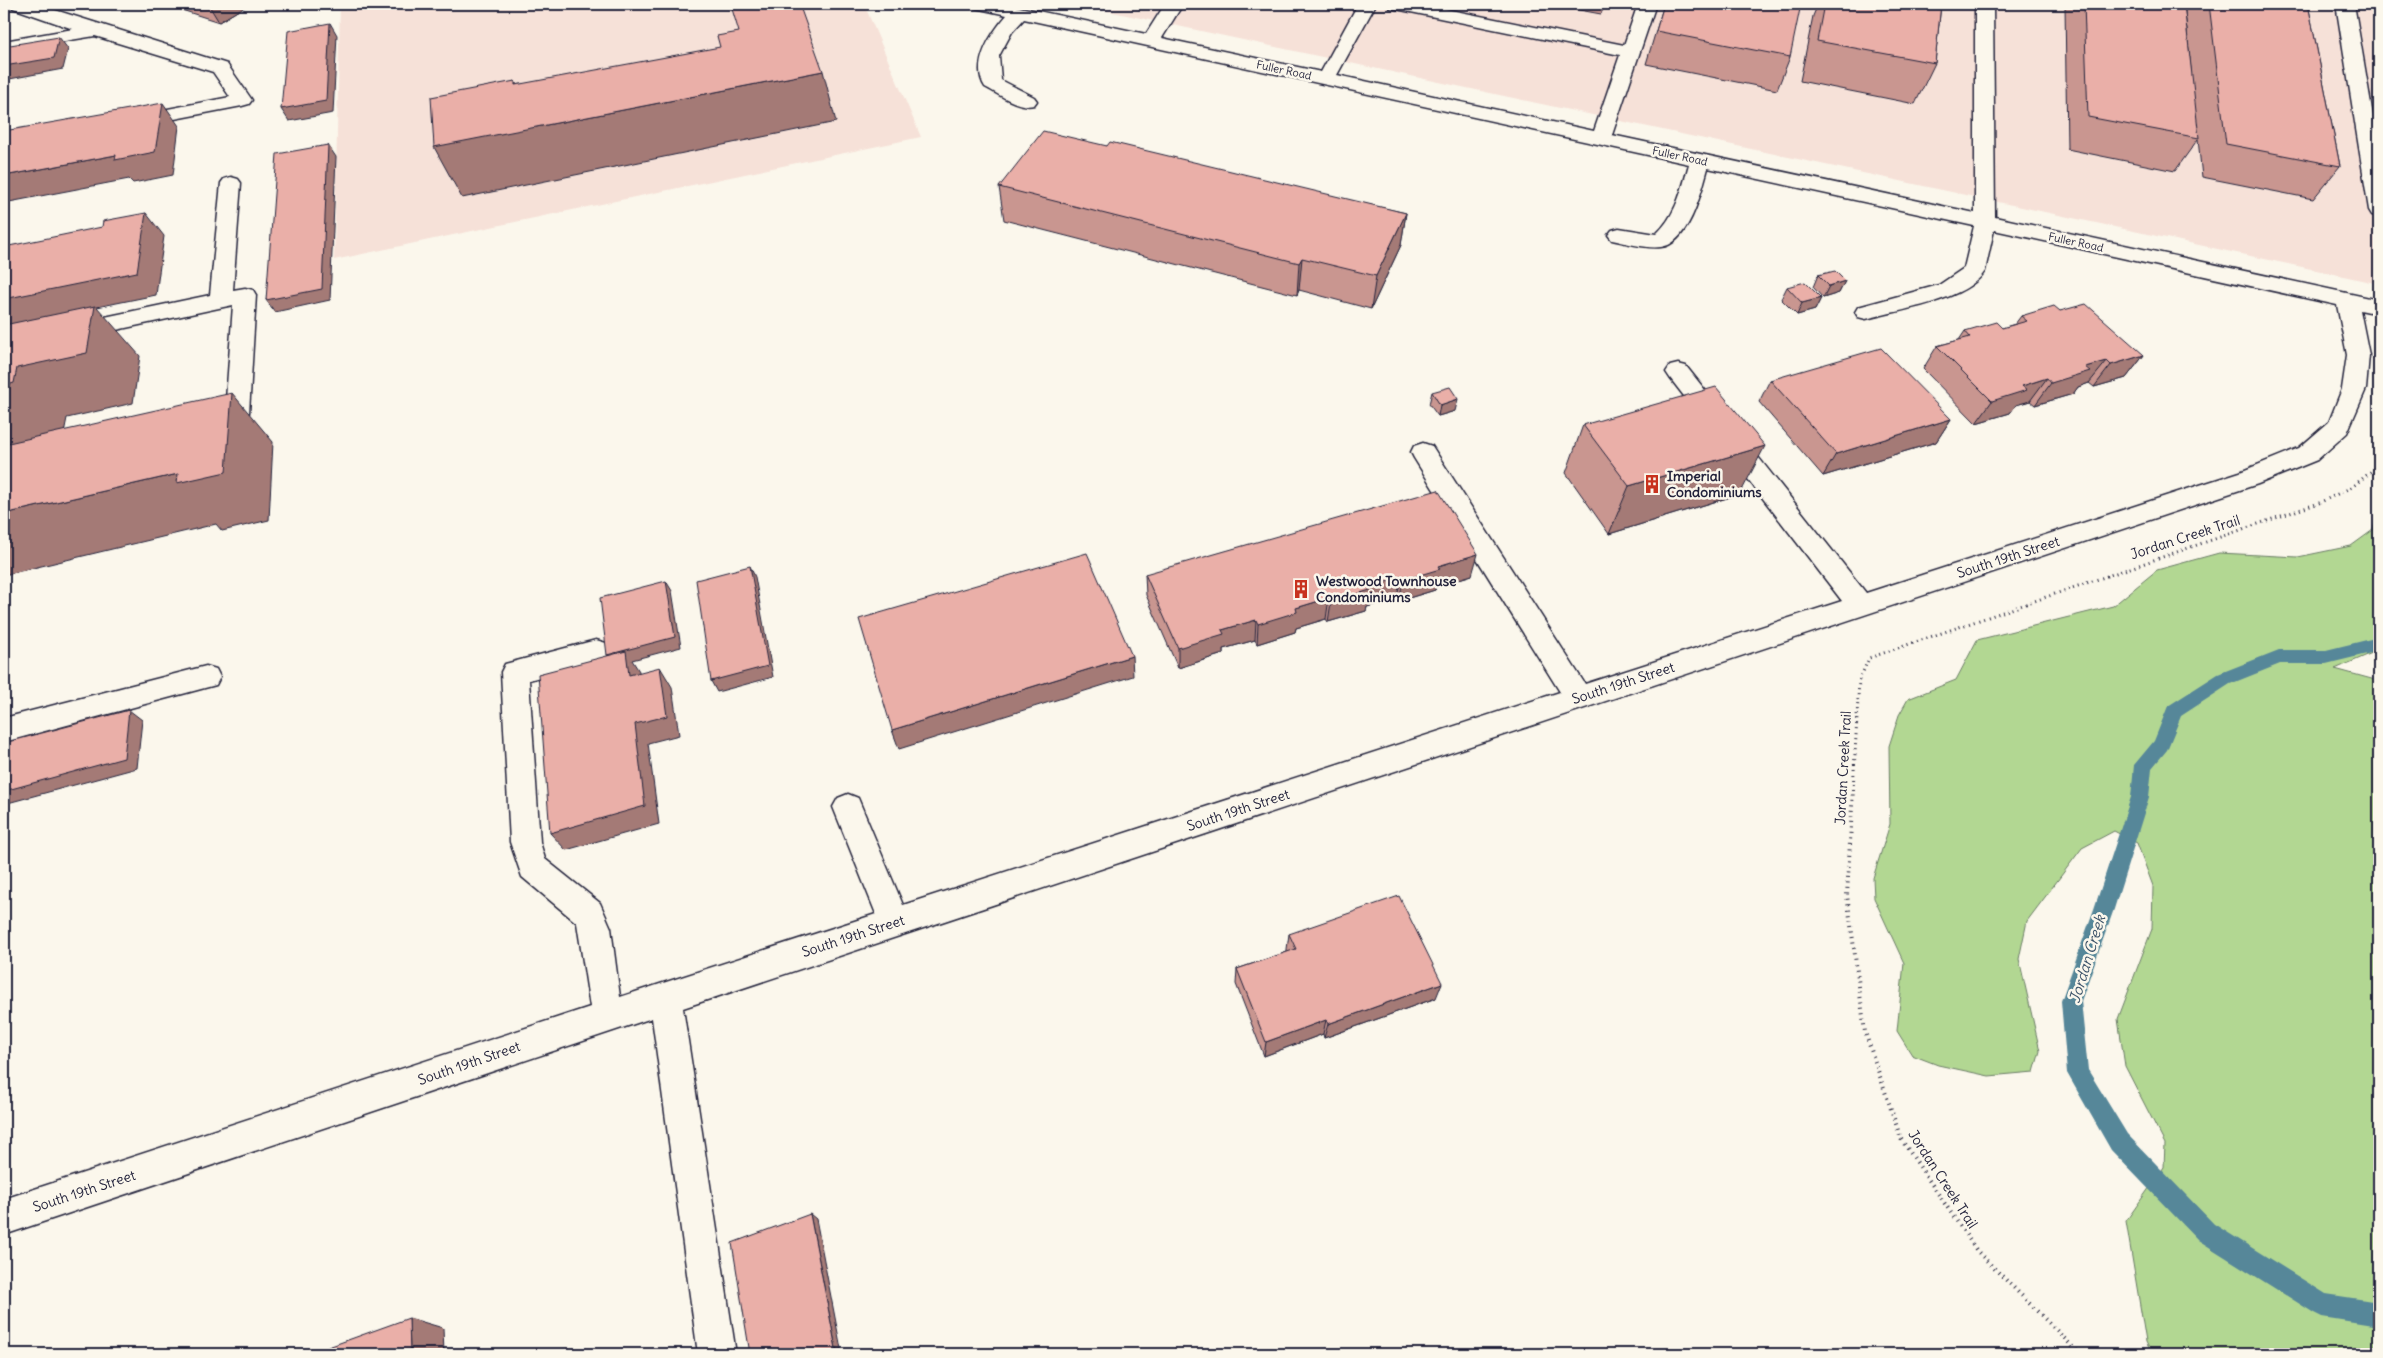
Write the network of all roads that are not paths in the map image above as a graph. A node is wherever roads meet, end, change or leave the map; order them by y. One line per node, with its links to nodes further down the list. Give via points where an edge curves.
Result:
1 (19, 4): 10 (street)
2 (981, 4): 9 (street, Fuller Road)
3 (1174, 4): 11 (street)
4 (1367, 4): 14 (street)
5 (1396, 4): 13 (street)
6 (1647, 4): 13 (street)
7 (1984, 4): 21 (street)
8 (2345, 4): 20 (street)
9 (1020, 12): 11 (street, Fuller Road); 15 (street, via 1004,30 990,56 990,65 992,83)
10 (96, 30): 12 (street); 16 (street, via 220,68 242,100)
11 (1150, 40): 14 (street, Fuller Road)
12 (4, 46)
13 (1630, 53): 17 (street)
14 (1326, 79): 17 (street, Fuller Road)
15 (1027, 101)
16 (114, 124)
17 (1601, 139): 18 (street, Fuller Road)
18 (1700, 161): 21 (street, Fuller Road); 22 (street, via 1676,228 1660,241)
19 (231, 183): 23 (street)
20 (2379, 210)
21 (1985, 222): 24 (street, Fuller Road); 26 (street, via 1974,271 1947,290)
22 (1619, 235)
23 (221, 300): 27 (street); 29 (street, via 245,295)
24 (2347, 300): 25 (street, Fuller Road); 31 (street, South 19th Street, via 2358,355 2354,389 2339,427 2308,454 2248,478)
25 (2379, 307)
26 (1866, 312)
27 (4, 346)
28 (1678, 372): 31 (street)
29 (238, 413)
30 (1423, 452): 34 (street)
31 (1860, 605): 34 (street, South 19th Street)
32 (596, 650): 39 (street, via 515,672 525,842 533,867 589,913 595,928)
33 (206, 677): 35 (street)
34 (1579, 698): 37 (street, South 19th Street)
35 (4, 730)
36 (848, 807): 37 (street)
37 (895, 922): 38 (street, South 19th Street)
38 (665, 998): 39 (street, South 19th Street); 41 (street)
39 (607, 1017): 40 (street, South 19th Street)
40 (4, 1217)
41 (717, 1354)

